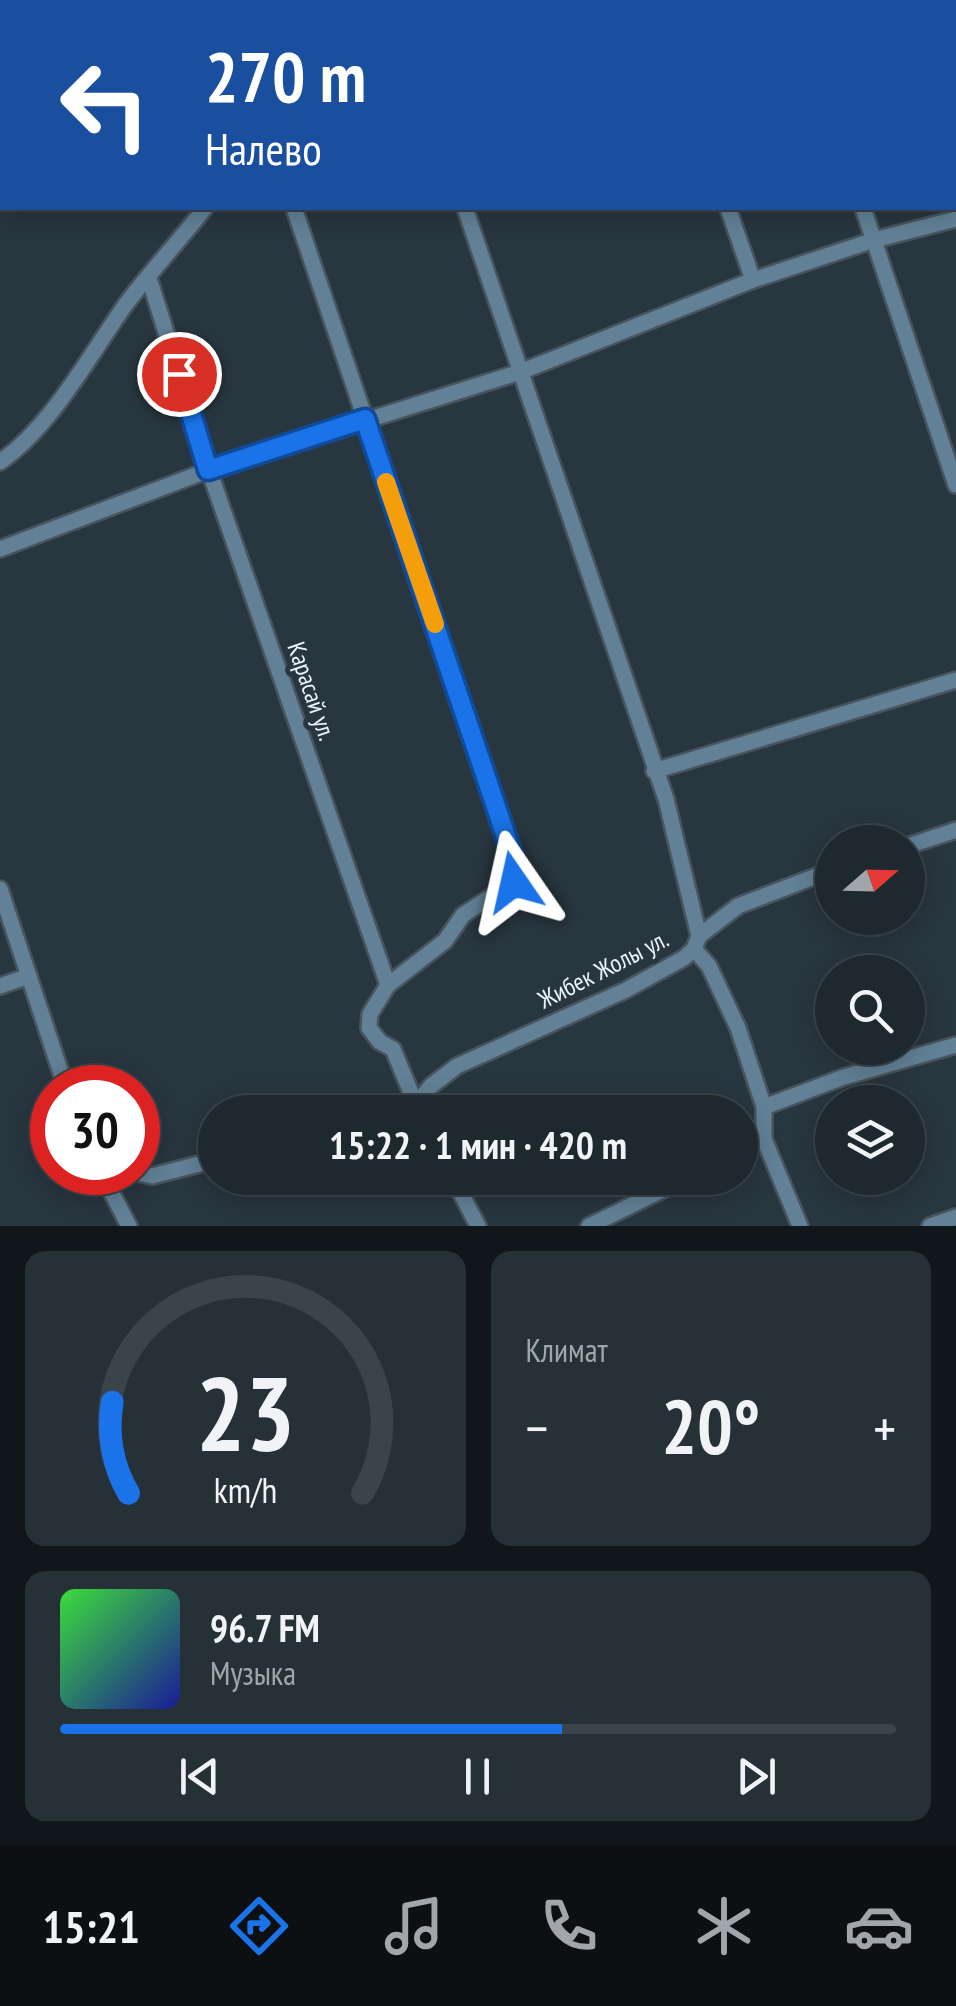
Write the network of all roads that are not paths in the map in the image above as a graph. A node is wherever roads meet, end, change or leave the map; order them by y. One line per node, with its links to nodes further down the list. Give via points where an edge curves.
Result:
1 (204, 210): 8 (street)
2 (295, 210): 11 (street)
3 (466, 210): 10 (street)
4 (729, 210): 9 (street)
5 (864, 210): 7 (street)
6 (956, 218): 7 (street)
7 (874, 240): 9 (street); 14 (street)
8 (149, 278): 12 (street, via 35,433); 13 (street, Карасай ул.)
9 (753, 280): 10 (street)
10 (520, 372): 11 (street); 17 (street)
11 (365, 419): 13 (street); 24 (street, via 515,863 514,882 463,915 444,941)
12 (0, 462)
13 (208, 470): 15 (street); 24 (street, Карасай ул.)
14 (956, 485)
15 (0, 549)
16 (956, 680): 17 (street)
17 (654, 771): 22 (street)
18 (956, 830): 19 (street)
19 (925, 840)
20 (815, 877): 22 (street, Жибек Жолы ул., via 738,906)
21 (0, 889): 23 (street)
22 (696, 942): 29 (street, Жибек Жолы ул., via 684,958 626,990 458,1066); 30 (street, via 738,1028)
23 (28, 976): 25 (street); 27 (street)
24 (388, 985): 28 (street, via 369,1028 393,1049)
25 (0, 986)
26 (956, 1045): 30 (street)
27 (58, 1065)
28 (411, 1095)
29 (426, 1095)
30 (764, 1108): 31 (street)
31 (764, 1139): 32 (street); 42 (street)
32 (758, 1142)
33 (198, 1164): 34 (street)
34 (160, 1174)
35 (113, 1195): 39 (street)
36 (462, 1195): 40 (street)
37 (652, 1195): 41 (street)
38 (956, 1217): 43 (street)
39 (129, 1226)
40 (478, 1226)
41 (589, 1226)
42 (800, 1226)
43 (930, 1226)

